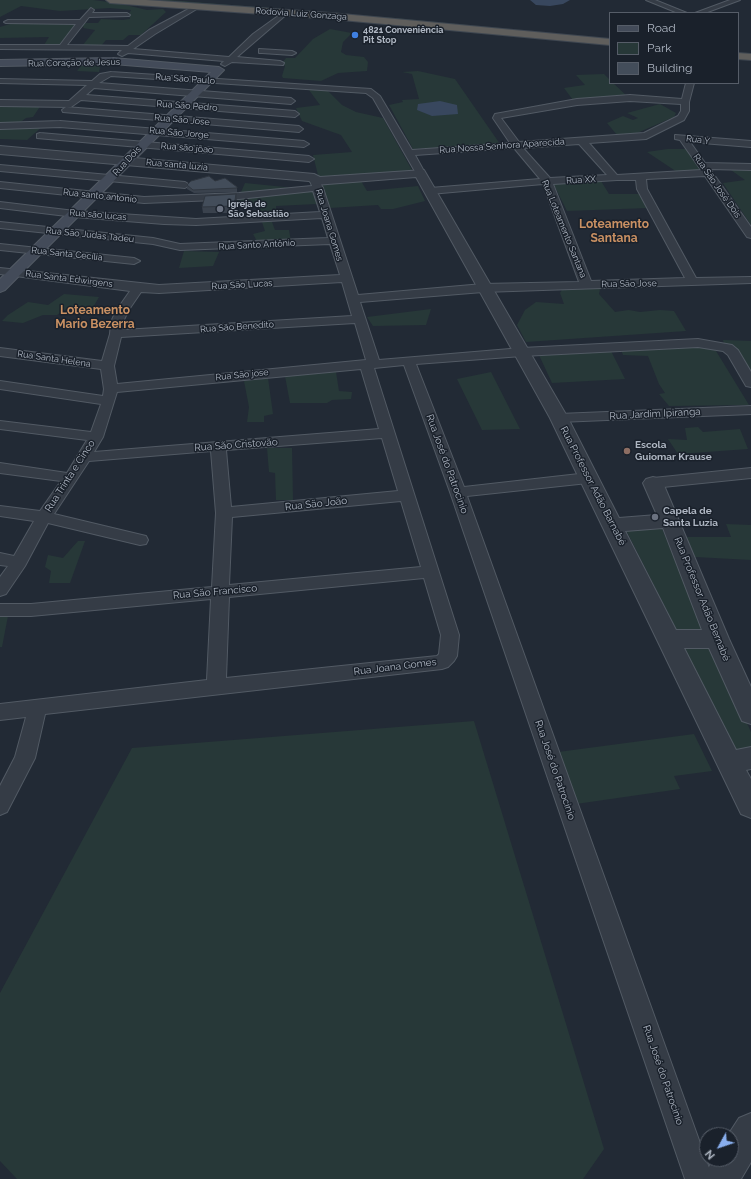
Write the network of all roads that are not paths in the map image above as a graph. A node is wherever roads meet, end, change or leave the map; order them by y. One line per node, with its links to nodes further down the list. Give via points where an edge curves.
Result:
1 (110, 0): 5 (highway, Rodovia Luiz Gonzaga)
2 (189, 0): 14 (highway, Rodovia Luiz Gonzaga)
3 (649, 0): 7 (street)
4 (737, 0): 8 (street)
5 (198, 6): 6 (highway, Rodovia Luiz Gonzaga); 15 (street)
6 (285, 12): 16 (highway, Rodovia Luiz Gonzaga); 20 (street, Rua Dois)
7 (681, 12)
8 (701, 12)
9 (30, 14): 11 (street)
10 (127, 15): 12 (street, via 89,12)
11 (8, 22): 12 (street, via 47,19); 13 (street)
12 (82, 22): 19 (street)
13 (0, 25)
14 (609, 36)
15 (138, 42): 17 (street); 21 (street)
16 (609, 42)
17 (154, 44)
18 (4, 47): 19 (street); 25 (street)
19 (62, 47): 21 (street)
20 (236, 49): 24 (street); 28 (street, Rua Dois)
21 (127, 50): 28 (street); 29 (street)
22 (739, 50): 23 (highway)
23 (751, 51)
24 (292, 53)
25 (0, 56)
26 (739, 56): 27 (highway)
27 (751, 57)
28 (230, 59): 31 (street); 32 (street, Rua Dois)
29 (113, 61): 30 (main road, Rua Coração de Jesus); 32 (main road, Rua Coração de Jesus)
30 (0, 63)
31 (280, 63)
32 (223, 70): 34 (main road, Rua Dois)
33 (0, 81): 35 (street, Rua São Paulo)
34 (208, 81): 35 (street, Rua São Paulo, via 111,74); 37 (street, Rua São Paulo); 38 (main road, Rua Dois)
35 (92, 84): 38 (street, Rua São Paulo); 39 (street)
36 (690, 84): 43 (street)
37 (285, 86): 40 (street, Rua Joana Gomes); 60 (street, Rua São Paulo, via 371,92 376,96)
38 (196, 93): 40 (street, Rua São Paulo); 42 (main road, Rua Dois)
39 (78, 97): 42 (street, Rua São Pedro); 44 (street)
40 (291, 101): 45 (street, Rua Joana Gomes)
41 (0, 103): 44 (street, Rua São Jose)
42 (184, 105): 45 (street, Rua São Pedro); 46 (main road, Rua Dois)
43 (685, 106): 51 (street, Rua Nossa Senhora Aparecida, via 676,122); 53 (street); 56 (street, Rua Loteamento Santana, via 630,98 577,102 498,116)
44 (69, 107): 46 (street, Rua São Jose)
45 (295, 114): 48 (street, Rua Joana Gomes)
46 (170, 119): 48 (street, Rua São Jose); 49 (main road, Rua Dois)
47 (0, 126): 49 (street, Rua São Jorge, via 54,124)
48 (299, 129): 55 (street, Rua Joana Gomes)
49 (157, 131): 55 (street, Rua São Jorge); 58 (main road, Rua Dois)
50 (40, 136): 58 (street, Rua são jõao)
51 (646, 136): 52 (street, Rua Y); 54 (street, Rua Nossa Senhora Aparecida)
52 (684, 138): 53 (street, Rua Y); 65 (street, Rua São José Dois)
53 (697, 140): 57 (street, Rua Y)
54 (582, 141): 56 (street, Rua Nossa Senhora Aparecida); 68 (street)
55 (304, 144): 61 (street, Rua Joana Gomes)
56 (516, 144): 60 (street, Rua Nossa Senhora Aparecida); 70 (street, Rua Loteamento Santana)
57 (751, 144)
58 (142, 145): 61 (street, Rua são jõao); 62 (main road, Rua Dois)
59 (0, 150): 62 (street, Rua santa luzia)
60 (409, 152): 66 (street)
61 (309, 159): 71 (street, Rua Joana Gomes)
62 (127, 161): 69 (main road, Rua Dois); 71 (street, Rua santa luzia)
63 (751, 167): 65 (street, Rua XX)
64 (0, 168): 69 (street)
65 (706, 170): 67 (street, Rua XX); 81 (street, Rua São José Dois)
66 (420, 173): 71 (street); 74 (street, Rua Professor Adão Barnabé)
67 (641, 177): 68 (street, Rua XX); 91 (street, via 642,189)
68 (615, 178): 70 (street, Rua XX)
69 (111, 179): 73 (street); 75 (main road, Rua Dois)
70 (547, 181): 74 (street, Rua XX); 92 (street, Rua Loteamento Santana)
71 (316, 183): 75 (street, Rua santo antonio, via 200,198 144,200); 78 (street, Rua Joana Gomes)
72 (0, 185): 75 (street, Rua santo antonio)
73 (185, 185)
74 (430, 191): 95 (street, Rua Professor Adão Barnabé)
75 (94, 195): 77 (main road, Rua Dois)
76 (0, 205): 77 (street, Rua são lucas)
77 (75, 214): 78 (street, Rua são lucas, via 196,222); 80 (main road, Rua Dois)
78 (326, 215): 82 (street, Rua Joana Gomes)
79 (0, 225): 80 (street, Rua São Judas Tadeu)
80 (57, 232): 84 (street, Rua São Judas Tadeu, via 152,241); 85 (main road, Rua Dois)
81 (751, 235)
82 (334, 241): 84 (street, Rua Santo Antônio); 89 (street, Rua Joana Gomes)
83 (0, 247): 85 (street, Rua Santa Cecília)
84 (180, 247)
85 (36, 251): 86 (street, Rua Santa Cecília); 88 (main road, Rua Dois)
86 (134, 261)
87 (0, 271): 88 (street, Rua Santa Edwirgens)
88 (15, 273): 93 (main road, Rua Dois); 94 (street, Rua Santa Edwirgens)
89 (346, 278): 94 (street, Rua São Lucas); 96 (street, Rua Joana Gomes)
90 (751, 280): 91 (street, Rua São Jose)
91 (693, 283): 92 (street, Rua São Jose)
92 (586, 284): 95 (street, Rua São Jose)
93 (0, 287)
94 (138, 288): 98 (street, via 122,311 117,322)
95 (483, 288): 96 (street, Rua São Jose); 100 (street, Rua Professor Adão Barnabé)
96 (352, 299): 97 (street, Rua Joana Gomes)
97 (358, 319): 98 (street, Rua São Benedito); 102 (street, Rua Joana Gomes)
98 (116, 334): 103 (street)
99 (0, 352): 103 (street, Rua Santa Helena)
100 (522, 352): 101 (street, Rua São jose); 104 (street, Rua São jose, via 698,343 727,348 733,353); 108 (street, Rua Professor Adão Barnabé)
101 (409, 362): 102 (street, Rua São jose); 119 (street, Rua José do Patrocinio)
102 (370, 364): 106 (street, Rua São jose, via 273,372); 110 (street, Rua Joana Gomes)
103 (107, 366): 106 (street)
104 (751, 382)
105 (0, 385): 106 (street, Rua São jose)
106 (110, 395): 111 (street, Rua Trinta e Cinco)
107 (751, 410): 108 (street, Rua Jardim Ipiranga)
108 (559, 418): 117 (street, Rua Professor Adão Barnabé)
109 (0, 425): 111 (street)
110 (387, 433): 112 (street, Rua São Cristovão); 120 (street, Rua Joana Gomes)
111 (96, 436): 113 (street, Rua Trinta e Cinco)
112 (218, 446): 113 (street, Rua São Cristovão); 122 (street)
113 (85, 457): 116 (street, Rua Trinta e Cinco)
114 (0, 468): 116 (street)
115 (751, 473): 118 (street)
116 (71, 478): 123 (street, Rua Trinta e Cinco)
117 (588, 478): 119 (street); 125 (street, Rua Professor Adão Barnabé)
118 (653, 483): 124 (street, Rua Professor Adão Bernabé)
119 (458, 492): 143 (street, Rua José do Patrocinio)
120 (407, 495): 122 (street, Rua São João); 129 (street, Rua Joana Gomes)
121 (0, 511): 123 (street)
122 (224, 513): 131 (street)
123 (44, 517): 126 (street); 128 (street, Rua Trinta e Cinco)
124 (670, 521): 125 (street); 134 (street, Rua Professor Adão Bernabé)
125 (612, 525): 133 (street, Rua Professor Adão Barnabé)
126 (140, 540)
127 (0, 559): 128 (street)
128 (19, 562): 130 (street, Rua Trinta e Cinco)
129 (430, 572): 131 (street, Rua São Francisco); 135 (street, Rua Joana Gomes, via 450,635 448,656 442,662)
130 (0, 590)
131 (220, 591): 132 (street, Rua São Francisco, via 31,610); 135 (street)
132 (0, 610)
133 (670, 639): 134 (street); 139 (street, Rua Professor Adão Barnabé)
134 (717, 639): 138 (street, Rua Professor Adão Bernabé)
135 (216, 686): 136 (street, Rua Joana Gomes)
136 (37, 708): 137 (street); 140 (street, via 25,758)
137 (0, 712)
138 (751, 714)
139 (740, 760): 141 (street, Rua Professor Adão Barnabé)
140 (0, 806)
141 (751, 806)
142 (751, 1130): 144 (street)
143 (699, 1179)
144 (721, 1179)

